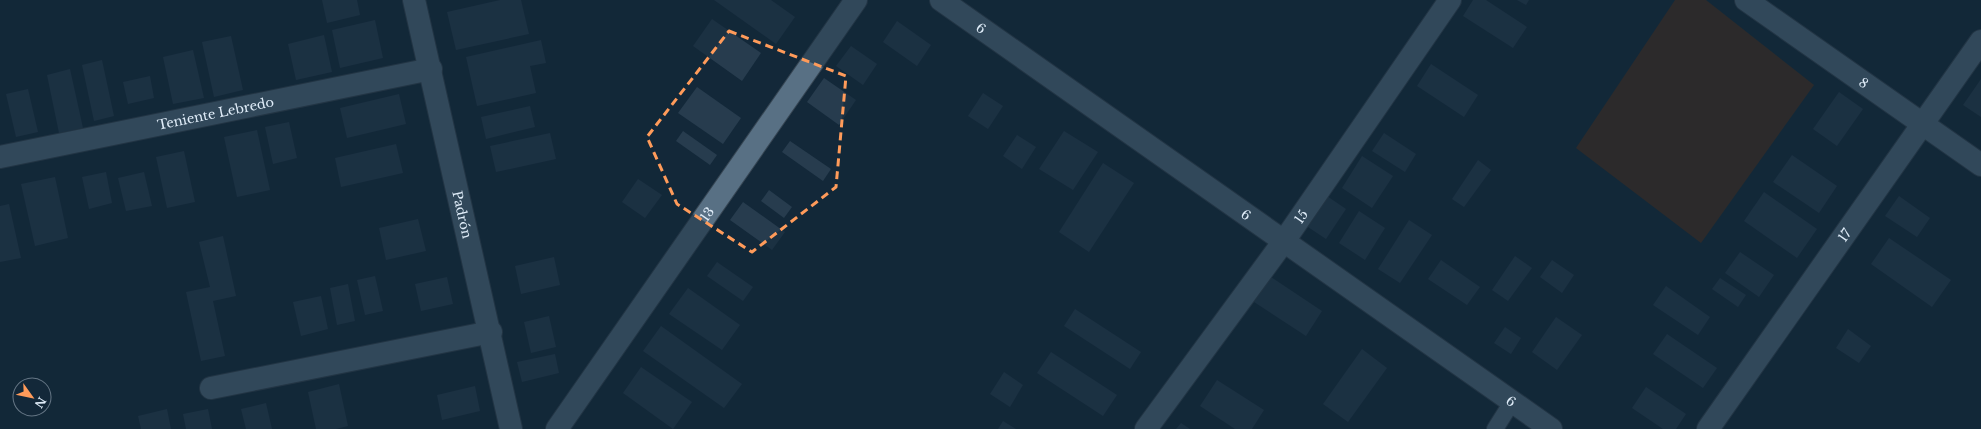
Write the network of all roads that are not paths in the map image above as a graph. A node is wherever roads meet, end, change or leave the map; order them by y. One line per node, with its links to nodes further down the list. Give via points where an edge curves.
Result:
1 (414, 0): 7 (street, Padrón)
2 (856, 0): 16 (street, 13)
3 (941, 0): 11 (street, 6)
4 (1450, 0): 11 (street, 15)
5 (1746, 0): 8 (street, 8)
6 (1981, 41): 8 (street, 17)
7 (432, 69): 9 (street, Teniente Lebredo); 12 (street, Padrón)
8 (1922, 123): 10 (street, 8); 20 (street, 17)
9 (0, 157)
10 (1981, 165)
11 (1284, 241): 14 (street, 6); 17 (street, 15)
12 (491, 332): 13 (street); 15 (street, Padrón)
13 (211, 388)
14 (1512, 402): 18 (lane); 19 (street, 6)
15 (511, 429)
16 (557, 429)
17 (1146, 429)
18 (1495, 429)
19 (1551, 429)
20 (1708, 429)

